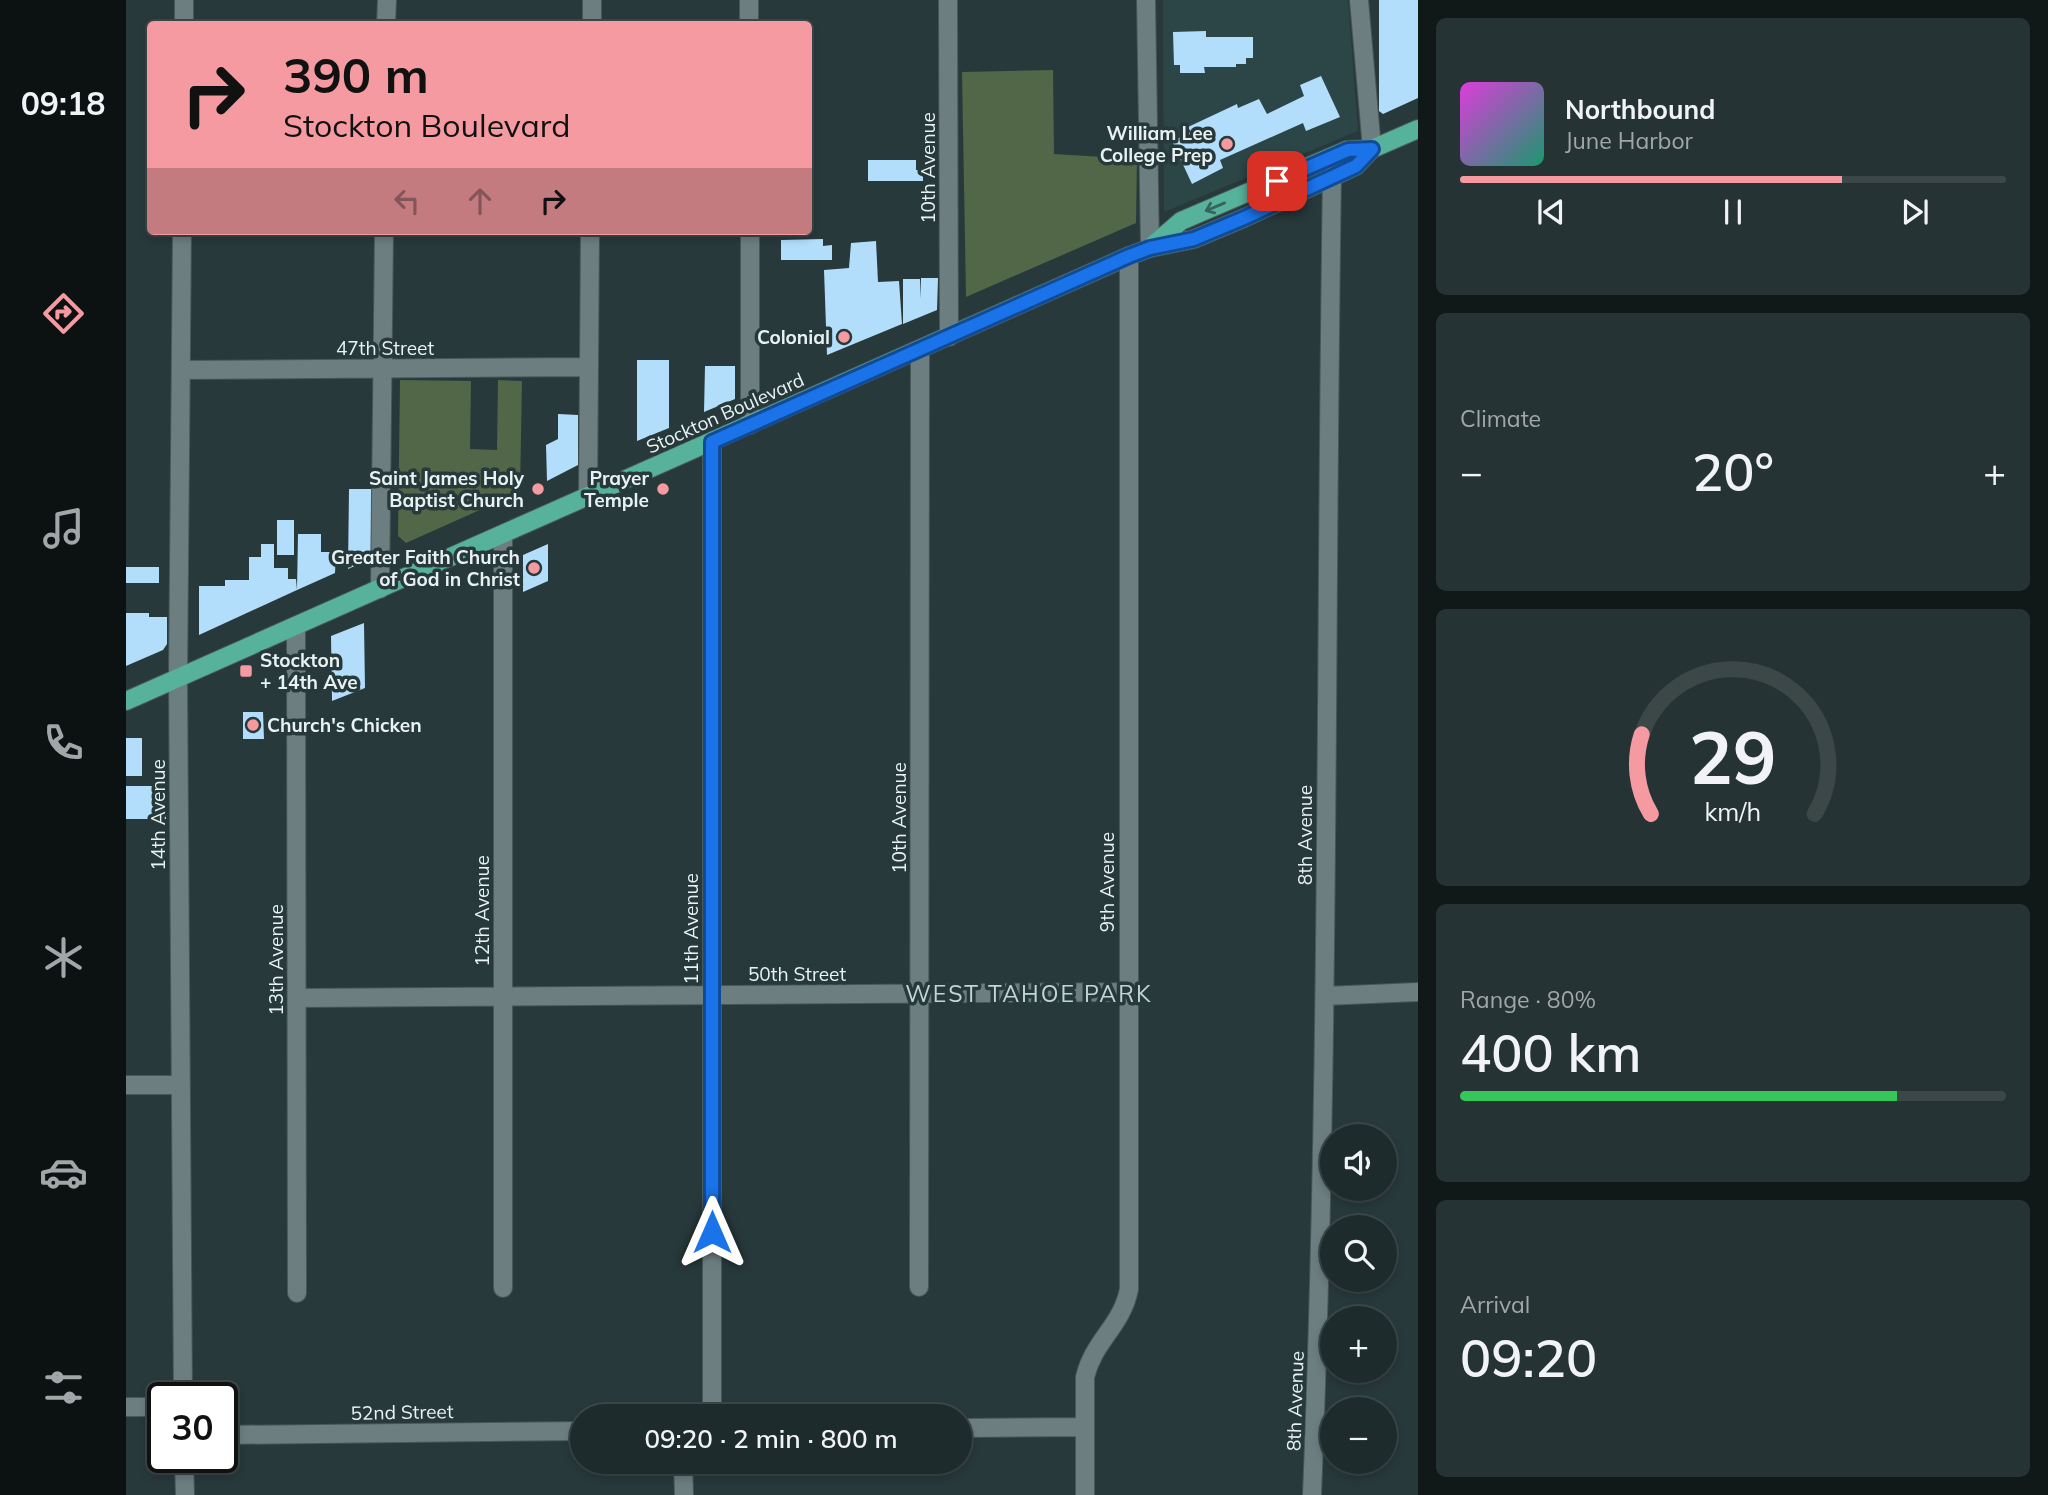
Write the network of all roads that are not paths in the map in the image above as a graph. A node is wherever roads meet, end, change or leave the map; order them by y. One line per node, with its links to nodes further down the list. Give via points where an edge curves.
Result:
1 (184, 0): 8 (street)
2 (387, 0): 9 (street)
3 (592, 0): 10 (street)
4 (749, 0): 11 (street)
5 (948, 0): 21 (street, 10th Avenue)
6 (1146, 0): 19 (street)
7 (1359, 0): 13 (street)
8 (184, 21)
9 (386, 21)
10 (592, 21)
11 (749, 21)
12 (1418, 129): 13 (main road, Stockton Boulevard)
13 (1372, 149): 14 (main road, Stockton Boulevard, via 1356,166); 19 (main road, Stockton Boulevard, one-way to 19, via 1348,150 1181,221)
14 (1332, 176): 19 (main road, Stockton Boulevard, via 1194,239); 38 (street, 8th Avenue)
15 (182, 235): 25 (street, 14th Avenue)
16 (384, 235): 24 (street)
17 (590, 235): 23 (street)
18 (750, 235): 26 (street)
19 (1150, 248): 20 (main road, Stockton Boulevard)
20 (1129, 256): 21 (main road, Stockton Boulevard); 34 (street, 9th Avenue)
21 (949, 337): 22 (main road, Stockton Boulevard)
22 (920, 349): 26 (main road, Stockton Boulevard); 36 (street, 10th Avenue)
23 (589, 367): 24 (street, 47th Street); 28 (street)
24 (382, 369): 25 (street, 47th Street); 30 (street)
25 (181, 370): 32 (street, 14th Avenue)
26 (750, 425): 27 (main road, Stockton Boulevard)
27 (712, 442): 28 (main road, Stockton Boulevard); 37 (street, 11th Avenue)
28 (588, 497): 29 (main road, Stockton Boulevard)
29 (503, 535): 30 (main road, Stockton Boulevard); 39 (street, 12th Avenue)
30 (380, 589): 31 (main road, Stockton Boulevard)
31 (296, 626): 32 (main road, Stockton Boulevard); 40 (street, 13th Avenue)
32 (178, 679): 33 (main road, Stockton Boulevard); 42 (street, 14th Avenue)
33 (126, 701)
34 (1129, 992): 36 (street, 50th Street); 50 (street, 9th Avenue, via 1129,1289 1122,1313 1089,1359)
35 (1418, 992): 38 (street)
36 (919, 994): 37 (street, 50th Street); 43 (street, 10th Avenue)
37 (712, 995): 39 (street, 50th Street); 47 (street, 11th Avenue)
38 (1325, 996): 59 (street, 8th Avenue)
39 (503, 997): 40 (street, 50th Street); 44 (street, 12th Avenue)
40 (297, 998): 45 (street, 13th Avenue)
41 (126, 1085): 42 (street)
42 (181, 1085): 46 (street, 14th Avenue)
43 (919, 1287)
44 (503, 1288)
45 (298, 1293)
46 (183, 1382)
47 (712, 1404)
48 (126, 1406): 49 (street)
49 (147, 1407)
50 (1085, 1427): 51 (street); 58 (street, 9th Avenue)
51 (972, 1428)
52 (570, 1431): 53 (street, 52nd Street)
53 (238, 1435)
54 (184, 1473): 56 (street)
55 (684, 1474): 57 (street)
56 (185, 1495)
57 (684, 1495)
58 (1085, 1495)
59 (1312, 1495)

